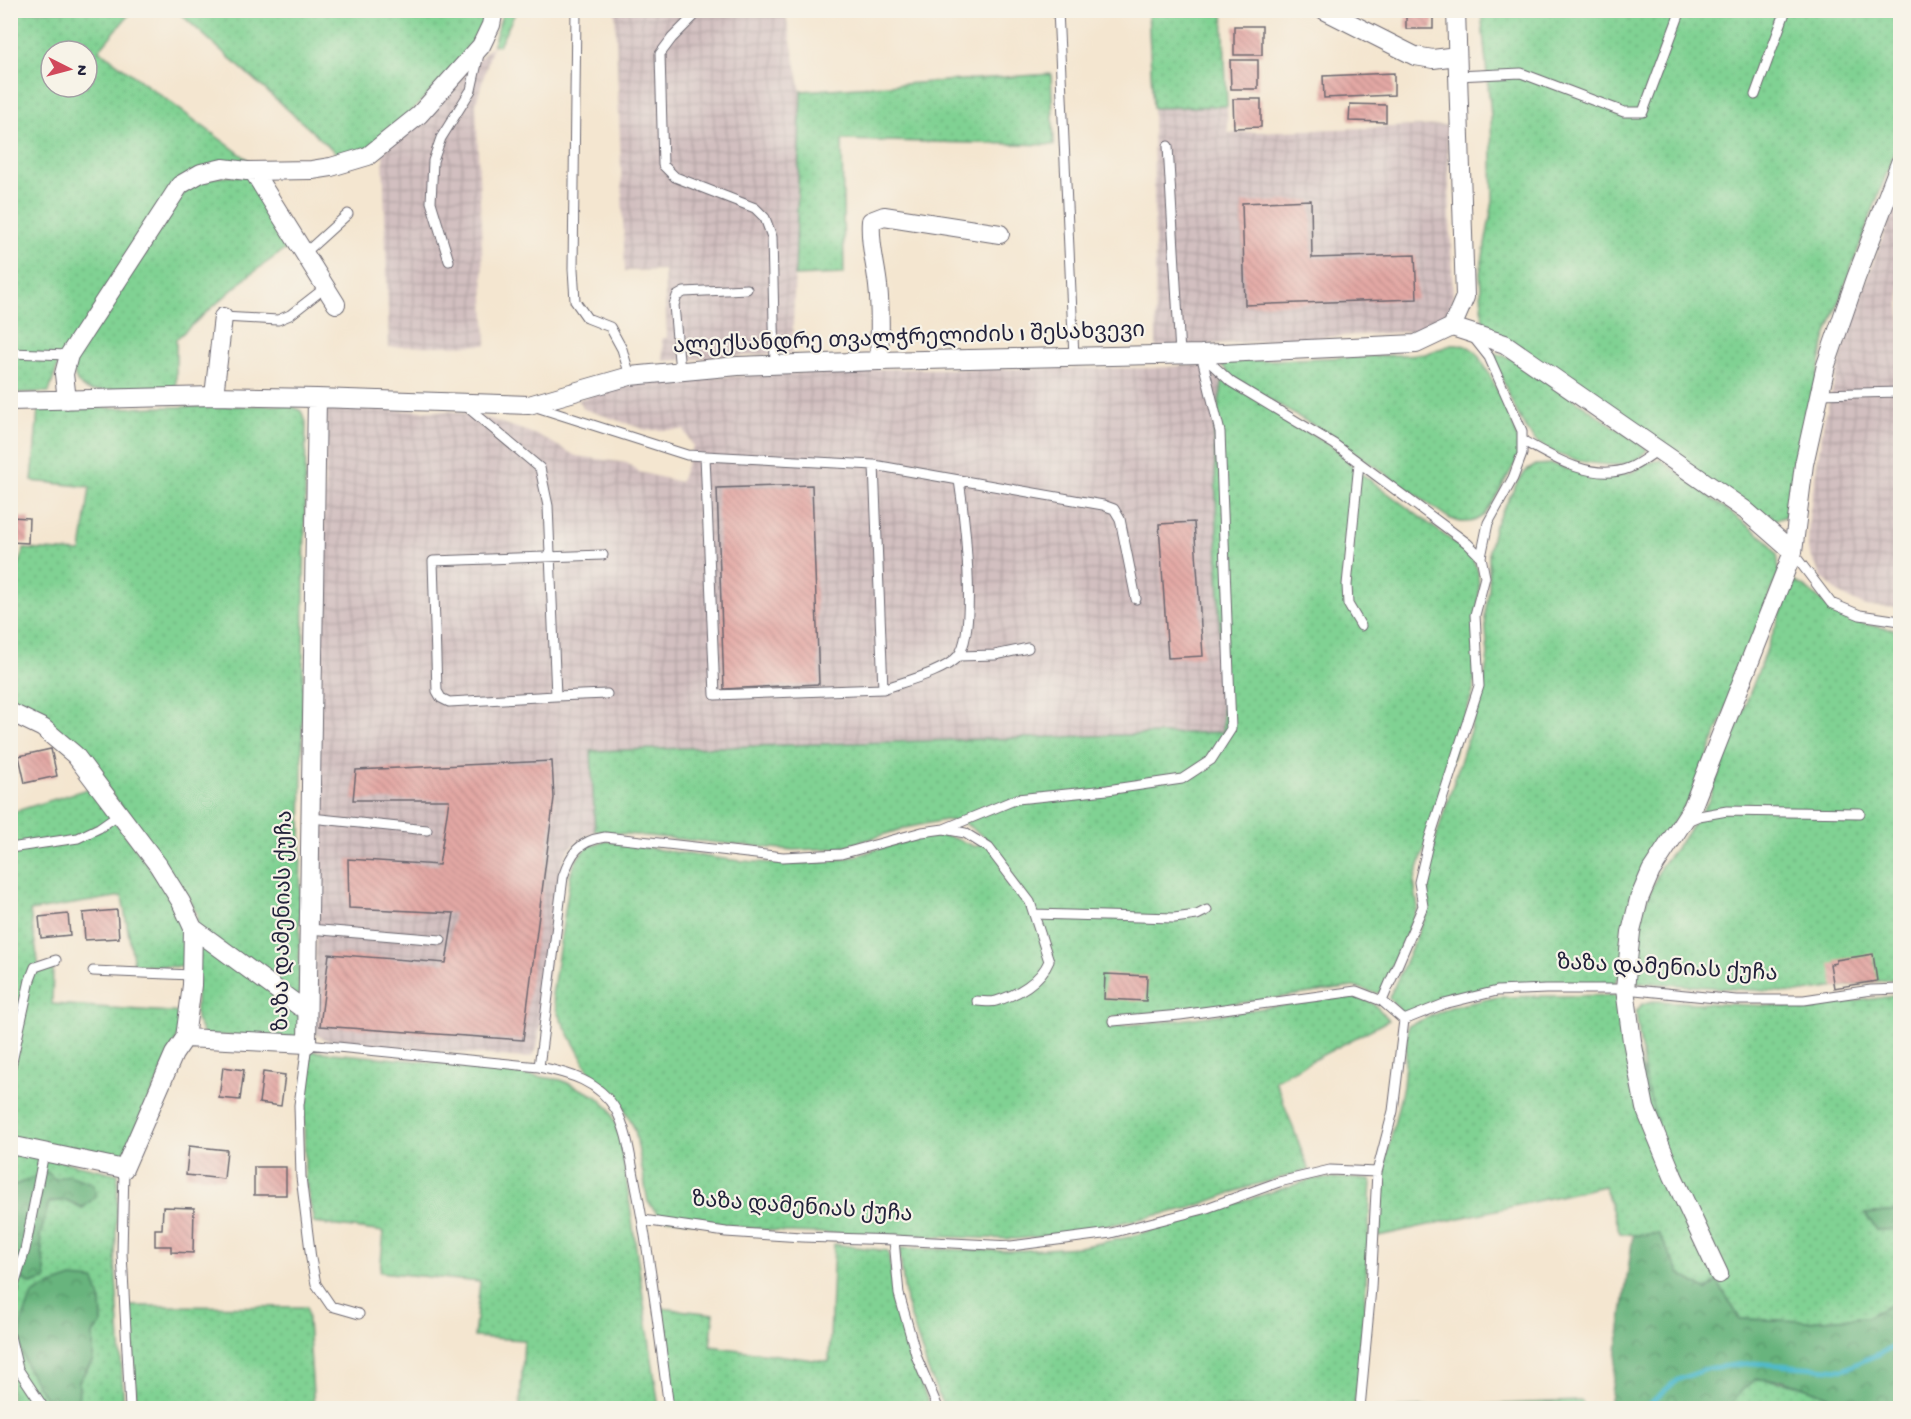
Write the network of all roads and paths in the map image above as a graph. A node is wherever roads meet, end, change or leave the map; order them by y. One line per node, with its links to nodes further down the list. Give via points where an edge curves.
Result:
1 (494, 10): 9 (street)
2 (576, 10): 34 (lane, via 575,301 587,318 610,327)
3 (700, 10): 32 (lane, via 660,54 663,165 675,177 755,208 765,218 772,237)
4 (1058, 10): 30 (lane)
5 (1324, 10): 10 (street, via 1415,56)
6 (1456, 10): 10 (street)
7 (1681, 10): 11 (lane, via 1643,112 1624,112 1521,73)
8 (1786, 10): 12 (lane)
9 (482, 46): 15 (street, via 419,115 368,156 331,167); 19 (lane, via 471,90 441,138 433,161 431,202)
10 (1456, 56): 11 (street)
11 (1457, 76): 24 (street, via 1465,297)
12 (1755, 95)
13 (1168, 146): 27 (lane)
14 (1900, 163): 36 (street, via 1856,278)
15 (253, 171): 18 (street); 29 (street, via 223,168 201,173 180,185)
16 (348, 214): 18 (lane)
17 (1000, 234): 31 (street, via 884,216 871,221 880,316)
18 (305, 253): 20 (street)
19 (449, 261)
20 (326, 286): 22 (street); 23 (lane, via 278,320)
21 (747, 289): 33 (lane, via 684,292 677,296 674,305)
22 (336, 304)
23 (223, 317): 37 (street)
24 (1452, 327): 25 (street); 28 (street, ალექსანდრე თვალჭრელიძის I შესახვევი, via 1416,344)
25 (1473, 335): 43 (lane, via 1489,357 1522,431); 44 (street, via 1505,344)
26 (10, 353): 29 (lane)
27 (1180, 354): 28 (street, ალექსანდრე თვალჭრელიძის I შესახვევი); 30 (street, ალექსანდრე თვალჭრელიძის I შესახვევი)
28 (1202, 354): 46 (lane, via 1231,382); 66 (lane, via 1220,432 1231,729 1211,760 1182,778 1017,799)
29 (69, 355): 39 (street, via 64,374)
30 (1074, 357): 31 (street, ალექსანდრე თვალჭრელიძის I შესახვევი)
31 (879, 361): 32 (street, ალექსანდრე თვალჭრელიძის I შესახვევი)
32 (775, 365): 33 (street, ალექსანდრე თვალჭრელიძის I შესახვევი)
33 (680, 371): 34 (street, ალექსანდრე თვალჭრელიძის I შესახვევი)
34 (630, 376): 42 (street, ალექსანდრე თვალჭრელიძის I შესახვევი)
35 (1900, 392): 36 (lane)
36 (1819, 394): 49 (street, via 1804,464)
37 (214, 396): 38 (street, ალექსანდრე თვალჭრელიძის I შესახვევი); 39 (street, ალექსანდრე თვალჭრელიძის I შესახვევი)
38 (317, 398): 41 (street, ალექსანდრე თვალჭრელიძის I შესახვევი); 64 (street, ზაზა დამენიას ქუჩა)
39 (67, 400): 40 (street, ალექსანდრე თვალჭრელიძის I შესახვევი)
40 (10, 401)
41 (462, 402): 42 (street, ალექსანდრე თვალჭრელიძის I შესახვევი); 51 (lane, via 540,468 548,506)
42 (529, 405): 45 (lane, via 687,455)
43 (1522, 440): 44 (lane, via 1552,457 1590,471 1623,470); 52 (lane, via 1522,454 1513,478 1488,523)
44 (1658, 450): 49 (street, via 1744,510)
45 (705, 456): 47 (lane); 58 (lane, via 716,695)
46 (1359, 463): 52 (lane); 55 (lane, via 1347,585 1348,604)
47 (874, 465): 48 (lane); 58 (lane)
48 (959, 480): 53 (lane, via 1114,509 1120,519); 57 (lane, via 966,543 967,621)
49 (1793, 552): 54 (lane, via 1831,603 1860,615); 65 (street, via 1692,808)
50 (603, 555): 51 (lane)
51 (550, 557): 60 (lane); 60 (lane, via 433,561 437,691 449,702)
52 (1481, 557): 80 (lane, via 1485,577 1475,615 1479,686 1429,840 1419,882 1423,906)
53 (1136, 599)
54 (1900, 621)
55 (1361, 626)
56 (1028, 648): 57 (lane, via 995,655)
57 (959, 656): 58 (lane, via 943,667)
58 (883, 689)
59 (608, 694): 60 (lane)
60 (556, 696)
61 (10, 712): 63 (street, via 43,728 75,755)
62 (1860, 813): 65 (lane, via 1727,811)
63 (119, 814): 68 (lane, via 78,838); 71 (street, via 158,865)
64 (310, 818): 67 (lane); 72 (street, ზაზა დამენიას ქუჩა)
65 (1682, 823): 77 (street, via 1651,871 1639,899)
66 (944, 829): 70 (lane, via 965,833 989,848 1030,902); 86 (lane, via 842,854 808,857 605,837 580,846 570,856 563,877)
67 (427, 830)
68 (10, 848)
69 (1207, 910): 70 (lane, via 1173,918)
70 (1034, 914): 79 (lane, via 1049,961 1045,972 1031,984 995,1002)
71 (193, 928): 76 (street); 81 (street)
72 (309, 929): 73 (lane); 81 (street, ზაზა დამენიას ქუჩა)
73 (441, 940)
74 (56, 960): 87 (lane, via 35,967)
75 (93, 971): 76 (lane)
76 (192, 975): 84 (street)
77 (1625, 988): 78 (lane, ზაზა დამენიას ქუჩა, via 1736,1000 1804,1000); 82 (lane, ზაზა დამენიას ქუჩა, via 1497,992 1444,1004); 94 (street, via 1645,1108)
78 (1900, 988)
79 (977, 1001)
80 (1382, 1001): 82 (lane); 83 (lane, via 1356,991 1180,1016)
81 (307, 1009): 85 (street, ზაზა დამენიას ქუჩა)
82 (1404, 1020): 91 (lane, via 1393,1111)
83 (1113, 1021)
84 (185, 1038): 85 (street); 90 (street, via 174,1054)
85 (307, 1044): 86 (lane, ზაზა დამენიას ქუჩა); 96 (lane, via 299,1105 301,1177 311,1259 316,1284 331,1306)
86 (539, 1067): 92 (lane, ზაზა დამენიას ქუჩა, via 569,1073 593,1084 615,1109 625,1131)
87 (10, 1071)
88 (10, 1145): 89 (street)
89 (44, 1153): 90 (street); 95 (lane, via 25,1250)
90 (124, 1169): 99 (lane, via 122,1253)
91 (1377, 1172): 93 (lane, ზაზა დამენიას ქუჩა, via 1330,1170 1111,1233 1011,1246); 102 (lane)
92 (643, 1220): 93 (lane, ზაზა დამენიას ქუჩა, via 726,1232); 100 (lane)
93 (894, 1240): 101 (lane, via 899,1294 917,1358)
94 (1719, 1274)
95 (10, 1299)
96 (359, 1314)
97 (10, 1336): 98 (lane, via 18,1369)
98 (44, 1408)
99 (130, 1408)
100 (669, 1408)
101 (938, 1408)
102 (1360, 1408)

